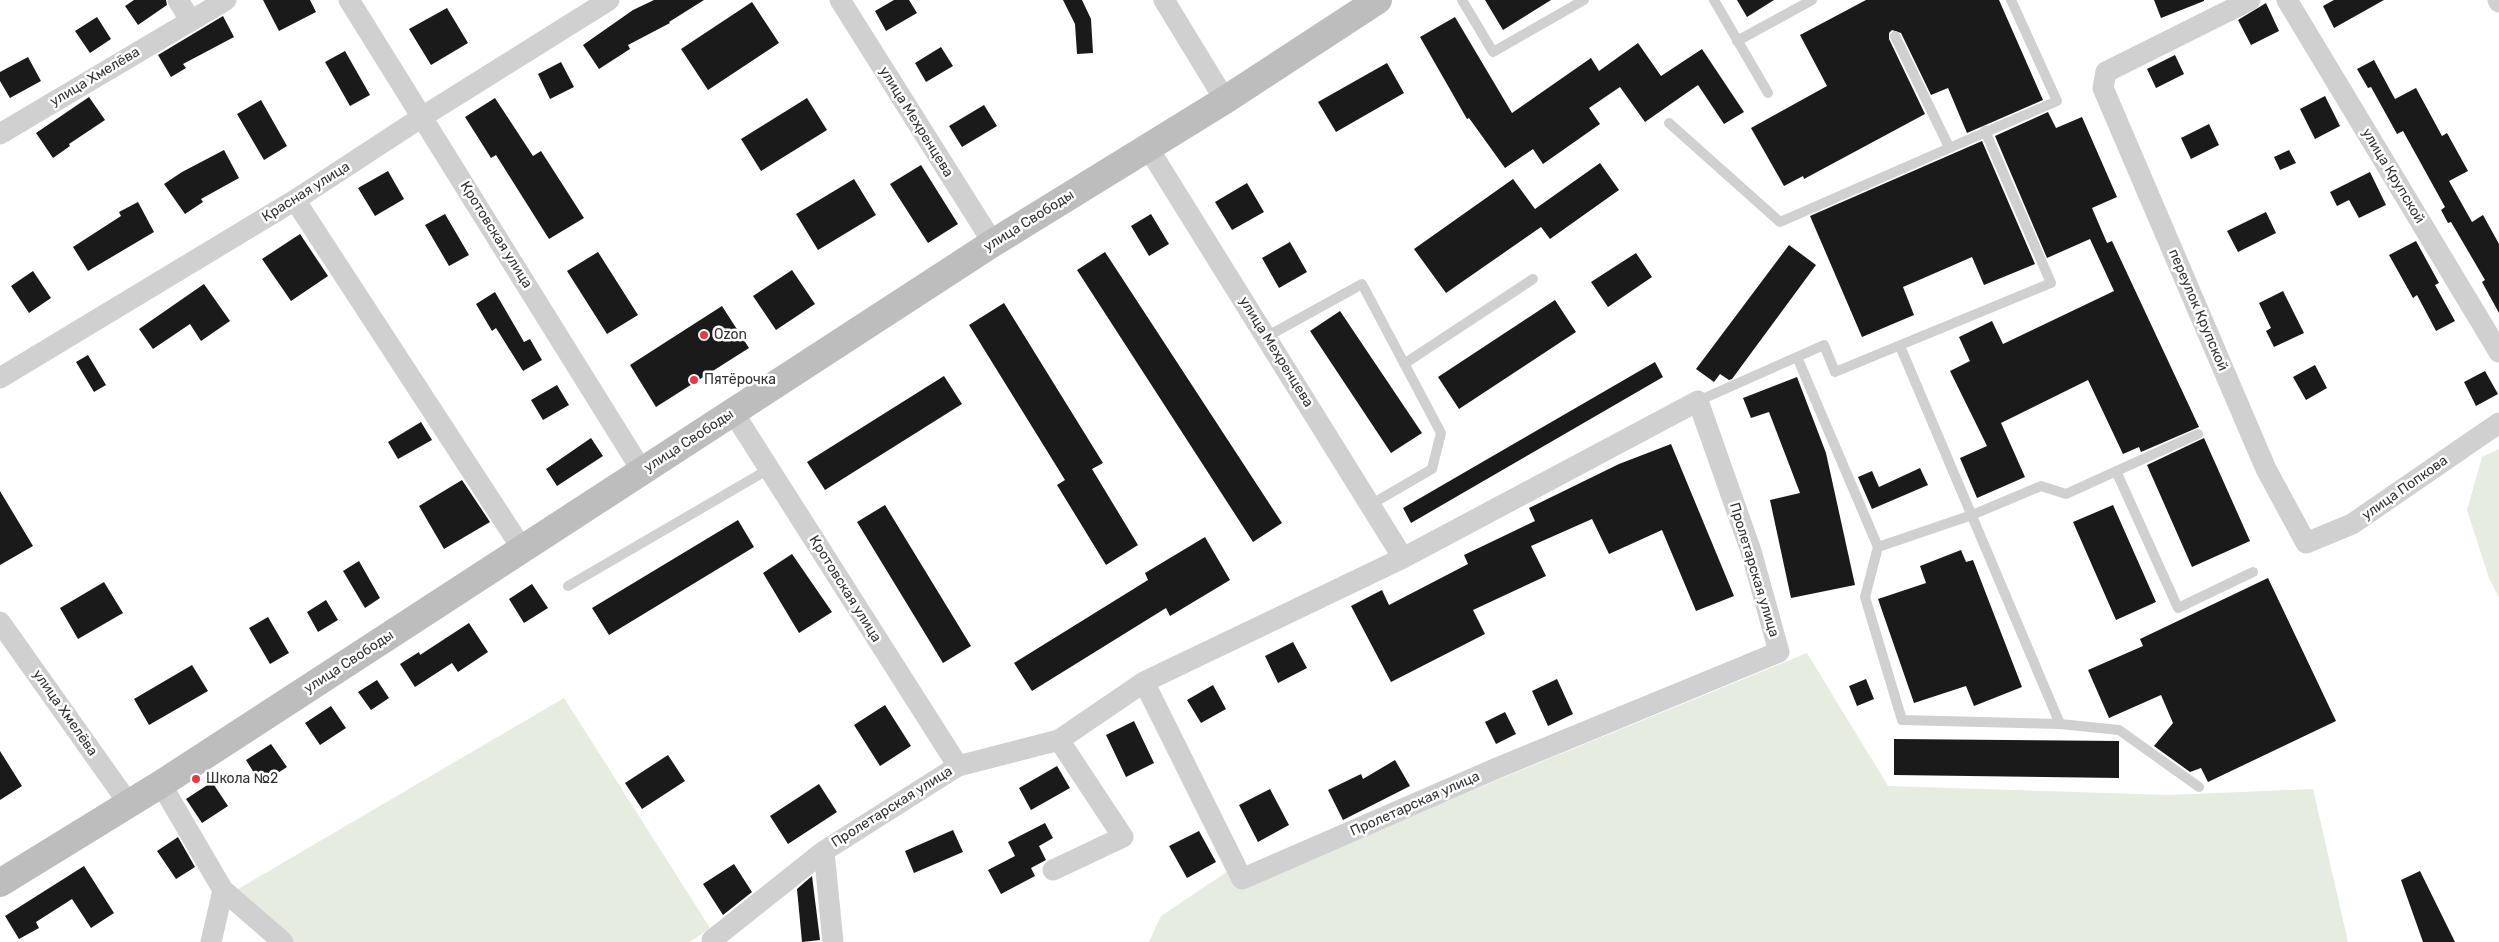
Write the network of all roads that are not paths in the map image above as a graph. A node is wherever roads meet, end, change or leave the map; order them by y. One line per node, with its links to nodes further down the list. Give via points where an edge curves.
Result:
1 (178, 0): 15 (street)
2 (226, 0): 15 (street, улица Хмелёва)
3 (349, 0): 20 (street, Кротовская улица)
4 (609, 0): 20 (street, Красная улица)
5 (840, 0): 27 (street, улица Мехренцева)
6 (1164, 0): 19 (street)
7 (1378, 0): 19 (main road, улица Свободы)
8 (1462, 0): 9 (lane, via 1494,52)
9 (1584, 0)
10 (1714, 0): 17 (lane)
11 (1812, 0): 17 (lane)
12 (2011, 0): 22 (lane, via 2057,101)
13 (2250, 0): 44 (street, переулок Крупской, via 2106,72 2102,88 2266,470)
14 (2287, 0): 31 (street, улица Крупской)
15 (190, 20): 23 (street, улица Хмелёва)
16 (1895, 36): 25 (lane)
17 (1737, 41): 18 (lane)
18 (1768, 93)
19 (1225, 100): 24 (main road, улица Свободы)
20 (422, 116): 26 (street, Красная улица); 40 (street, Кротовская улица)
21 (1669, 123): 25 (lane, via 1780,222)
22 (1984, 131): 25 (lane); 30 (lane, via 2051,283)
23 (0, 134)
24 (1148, 146): 27 (main road, улица Свободы); 29 (street, улица Мехренцева)
25 (1949, 147)
26 (295, 200): 34 (street, Красная улица); 46 (street)
27 (993, 243): 36 (main road, улица Свободы)
28 (1533, 279): 33 (lane)
29 (1266, 337): 33 (lane, via 1362,284); 42 (street, улица Мехренцева)
30 (1900, 346): 32 (lane, via 1835,372 1824,345); 43 (lane)
31 (2499, 352)
32 (1797, 357): 35 (lane); 45 (lane)
33 (1404, 364): 42 (lane, via 1441,433 1432,469)
34 (0, 378)
35 (1698, 401): 47 (street, Пролетарская улица); 51 (street, Пролетарская улица, via 1751,551 1779,652 1497,768 1242,880)
36 (733, 412): 39 (street, Кротовская улица); 40 (main road, улица Свободы)
37 (2499, 423): 44 (street, улица Попкова, via 2352,524)
38 (2198, 434): 41 (lane)
39 (768, 469): 49 (lane); 54 (street, Кротовская улица)
40 (642, 471): 46 (main road, улица Свободы)
41 (2116, 471): 43 (lane, via 2066,494 2040,486); 48 (lane, via 2178,608)
42 (1370, 505): 47 (street, улица Мехренцева)
43 (1972, 515): 45 (lane); 52 (lane)
44 (2306, 543)
45 (1878, 548): 52 (lane, via 1865,597 1902,720)
46 (522, 550): 55 (main road, улица Свободы)
47 (1404, 558): 51 (street, Пролетарская улица)
48 (2253, 572)
49 (568, 586)
50 (0, 622): 57 (street, улица Хмелёва)
51 (1144, 682): 53 (street, Пролетарская улица)
52 (2060, 724): 56 (lane, via 2119,730)
53 (1059, 740): 54 (street, Пролетарская улица); 59 (street, via 1123,837)
54 (958, 766): 58 (street, Пролетарская улица)
55 (161, 784): 57 (main road, улица Свободы); 61 (street)
56 (2199, 787)
57 (129, 804): 60 (main road, улица Свободы)
58 (824, 851): 62 (street, Пролетарская улица); 65 (street)
59 (1052, 870)
60 (0, 883)
61 (223, 890): 63 (street); 64 (street)
62 (712, 940)
63 (212, 942)
64 (283, 942)
65 (833, 942)

